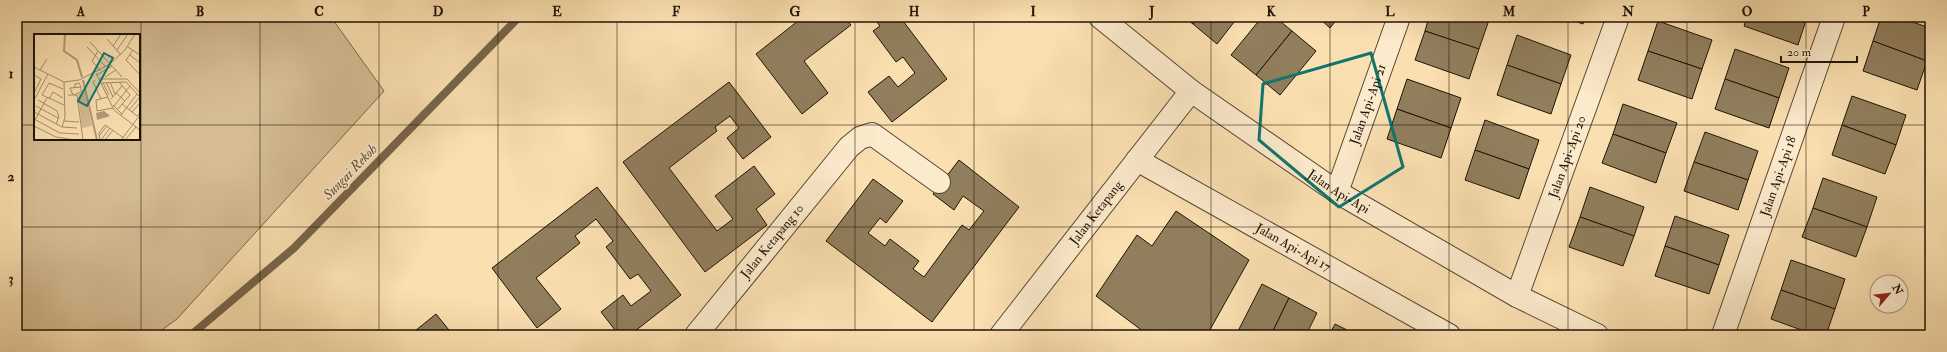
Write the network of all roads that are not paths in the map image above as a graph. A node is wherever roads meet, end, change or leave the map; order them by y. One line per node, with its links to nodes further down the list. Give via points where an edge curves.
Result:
1 (1100, 17): 5 (street, Jalan Api-Api)
2 (1399, 17): 8 (street, Jalan Api-Api 21)
3 (1618, 17): 9 (street, Jalan Api-Api 20)
4 (1834, 17): 14 (street, Jalan Api-Api 18)
5 (1191, 91): 6 (street, Jalan Ketapang); 8 (street, Jalan Api-Api)
6 (1137, 160): 11 (street, Jalan Ketapang); 12 (street, Jalan Api-Api 17)
7 (939, 182): 10 (street, Jalan Ketapang 10, via 872,134 860,138 849,147)
8 (1337, 192): 9 (street, Jalan Api-Api)
9 (1517, 296): 13 (street, Jalan Api-Api)
10 (696, 335)
11 (1001, 335)
12 (1449, 335)
13 (1597, 335)
14 (1723, 335)

